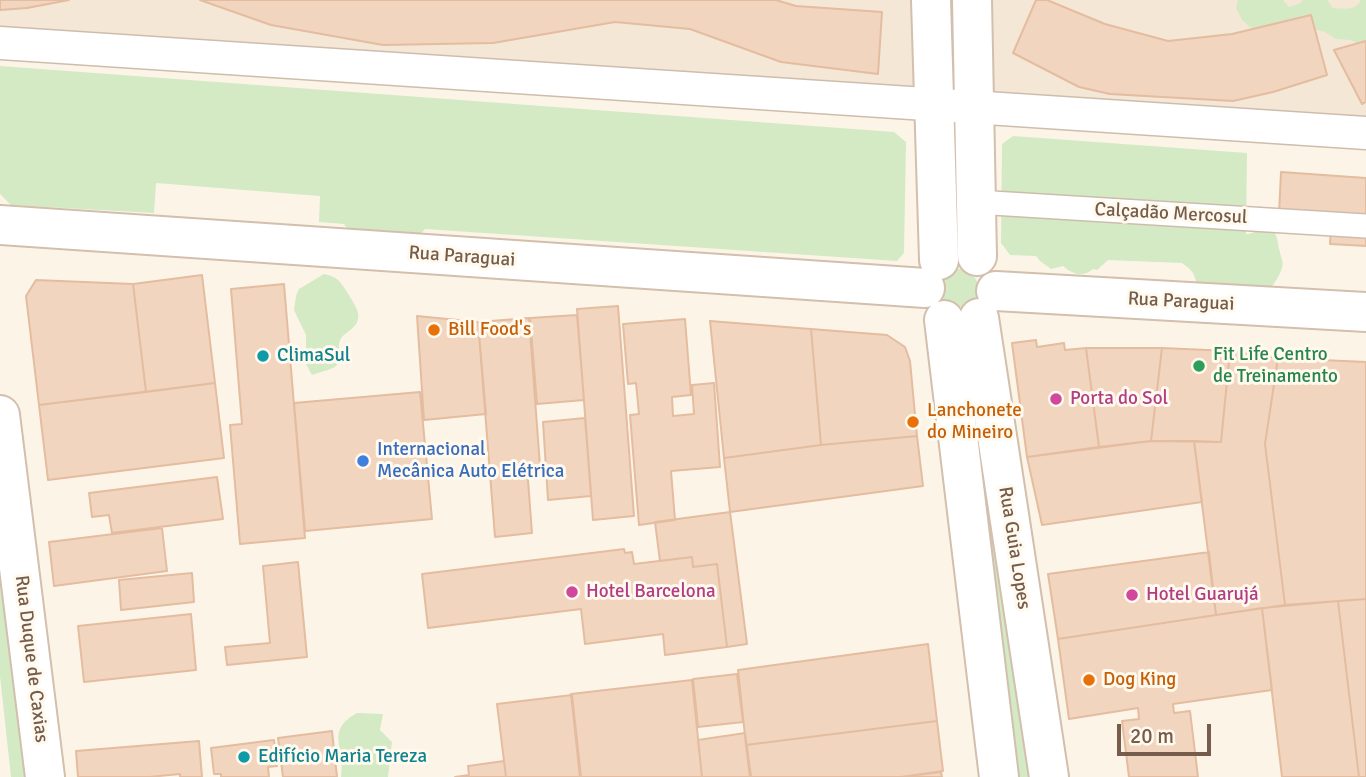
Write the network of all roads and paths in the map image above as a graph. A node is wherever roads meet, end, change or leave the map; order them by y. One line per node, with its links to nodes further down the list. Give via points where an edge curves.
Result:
1 (931, 0): 4 (main road, Rua Guia Lopes)
2 (972, 0): 5 (main road)
3 (0, 43): 4 (street)
4 (934, 105): 5 (street); 10 (main road, Rua Guia Lopes)
5 (974, 107): 6 (street); 7 (main road)
6 (1366, 134)
7 (976, 202): 9 (street, Calçadão Mercosul); 10 (main road, via 977,256 967,252 947,255)
8 (0, 225): 10 (main road, Rua Paraguai)
9 (1366, 226)
10 (957, 295): 11 (main road, Rua Paraguai); 14 (main road, Rua Guia Lopes); 15 (main road, Rua Guia Lopes)
11 (1366, 312)
12 (0, 415): 13 (main road, Rua Duque de Caxias)
13 (45, 777)
14 (999, 777)
15 (1049, 777)

